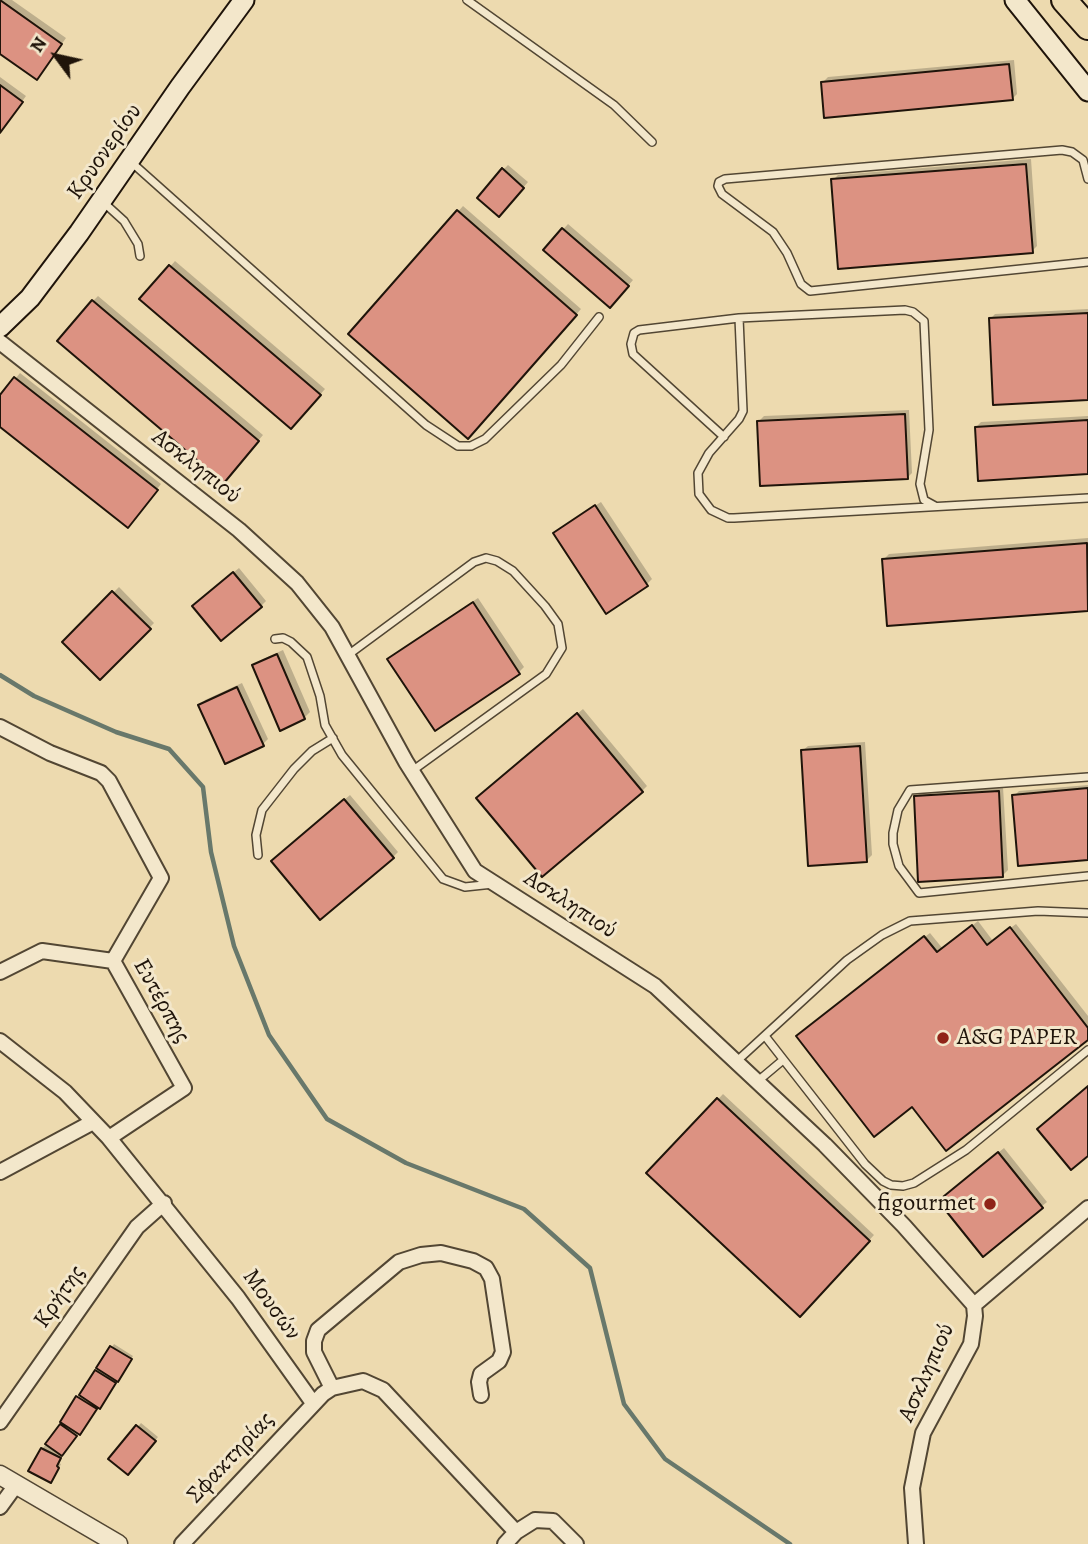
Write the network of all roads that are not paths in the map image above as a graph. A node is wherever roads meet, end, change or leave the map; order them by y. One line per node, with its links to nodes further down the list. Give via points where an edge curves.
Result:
1 (244, 0): 10 (main road, Κρυονερίου)
2 (467, 0): 9 (lane, via 614,105)
3 (1015, 0): 8 (main road)
4 (1064, 0): 7 (highway)
5 (1073, 0): 6 (highway)
6 (1088, 20)
7 (1088, 27)
8 (1088, 90)
9 (652, 142)
10 (130, 160): 12 (main road, Κρυονερίου); 15 (lane, via 426,425 458,446 485,439 561,365)
11 (1088, 180): 14 (lane, via 1083,160 1062,150 725,179 718,186 772,232 801,284 810,291)
12 (102, 201): 13 (lane, via 124,221); 17 (main road, Κρυονερίου, via 30,298)
13 (141, 256)
14 (1088, 262)
15 (599, 317)
16 (738, 318): 19 (lane, via 743,411); 19 (lane, via 639,330 631,338 637,358); 21 (lane, via 905,310 921,317 929,430 920,484 924,500)
17 (0, 327)
18 (0, 341): 23 (street, Ασκληπιού, via 239,530 297,583)
19 (724, 437): 21 (lane, via 702,463 697,484 711,510 728,518)
20 (1088, 498): 21 (lane)
21 (935, 506)
22 (275, 639): 25 (lane, via 291,642 307,657 325,725)
23 (348, 655): 26 (street, Ασκληπιού); 26 (lane, via 474,562 486,558 513,571 558,624 562,648 546,674)
24 (0, 727): 32 (street, Ευτέρπης, via 101,773 161,878)
25 (333, 738): 28 (lane, via 294,769 262,810 256,835); 30 (lane, via 357,775 443,879 465,887)
26 (412, 771): 30 (street, Ασκληπιού, via 475,871)
27 (1088, 777): 29 (lane, via 910,790 898,810 893,844 899,866 919,893)
28 (258, 855)
29 (1088, 876)
30 (494, 883): 38 (street, Ασκληπιού, via 655,986)
31 (1088, 913): 34 (lane, via 1038,911 910,921 846,960)
32 (113, 961): 33 (street, via 42,951); 41 (street, Ευτέρπης, via 184,1088)
33 (0, 972)
34 (765, 1036): 37 (lane); 38 (lane)
35 (0, 1041): 40 (street, Μουσών, via 65,1092)
36 (1088, 1050): 37 (lane, via 966,1150 904,1186 891,1185 874,1173)
37 (783, 1060): 39 (lane)
38 (736, 1062): 39 (street, Ασκληπιού)
39 (758, 1081): 45 (street, Ασκληπιού, via 904,1226)
40 (93, 1122): 41 (street, Μουσών); 42 (street)
41 (109, 1138): 43 (street, Μουσών)
42 (0, 1171)
43 (164, 1203): 48 (street, Μουσών); 49 (street, Κρήτης, via 137,1227)
44 (1088, 1208): 45 (street)
45 (974, 1305): 58 (street, Ασκληπιού, via 971,1344 923,1433 912,1488)
46 (332, 1388): 47 (street, via 314,1352 318,1331 399,1262 442,1253 473,1261 486,1268 492,1279 503,1352 499,1361 481,1374); 48 (street); 53 (street, via 363,1381 383,1390)
47 (481, 1395)
48 (313, 1403): 55 (street, Σφακτηρίας)
49 (0, 1422)
50 (0, 1475): 51 (street)
51 (16, 1485): 52 (street); 54 (street)
52 (0, 1507)
53 (516, 1532): 56 (street); 57 (street, via 535,1520 553,1521)
54 (118, 1544)
55 (182, 1544)
56 (505, 1544)
57 (576, 1544)
58 (916, 1544)

